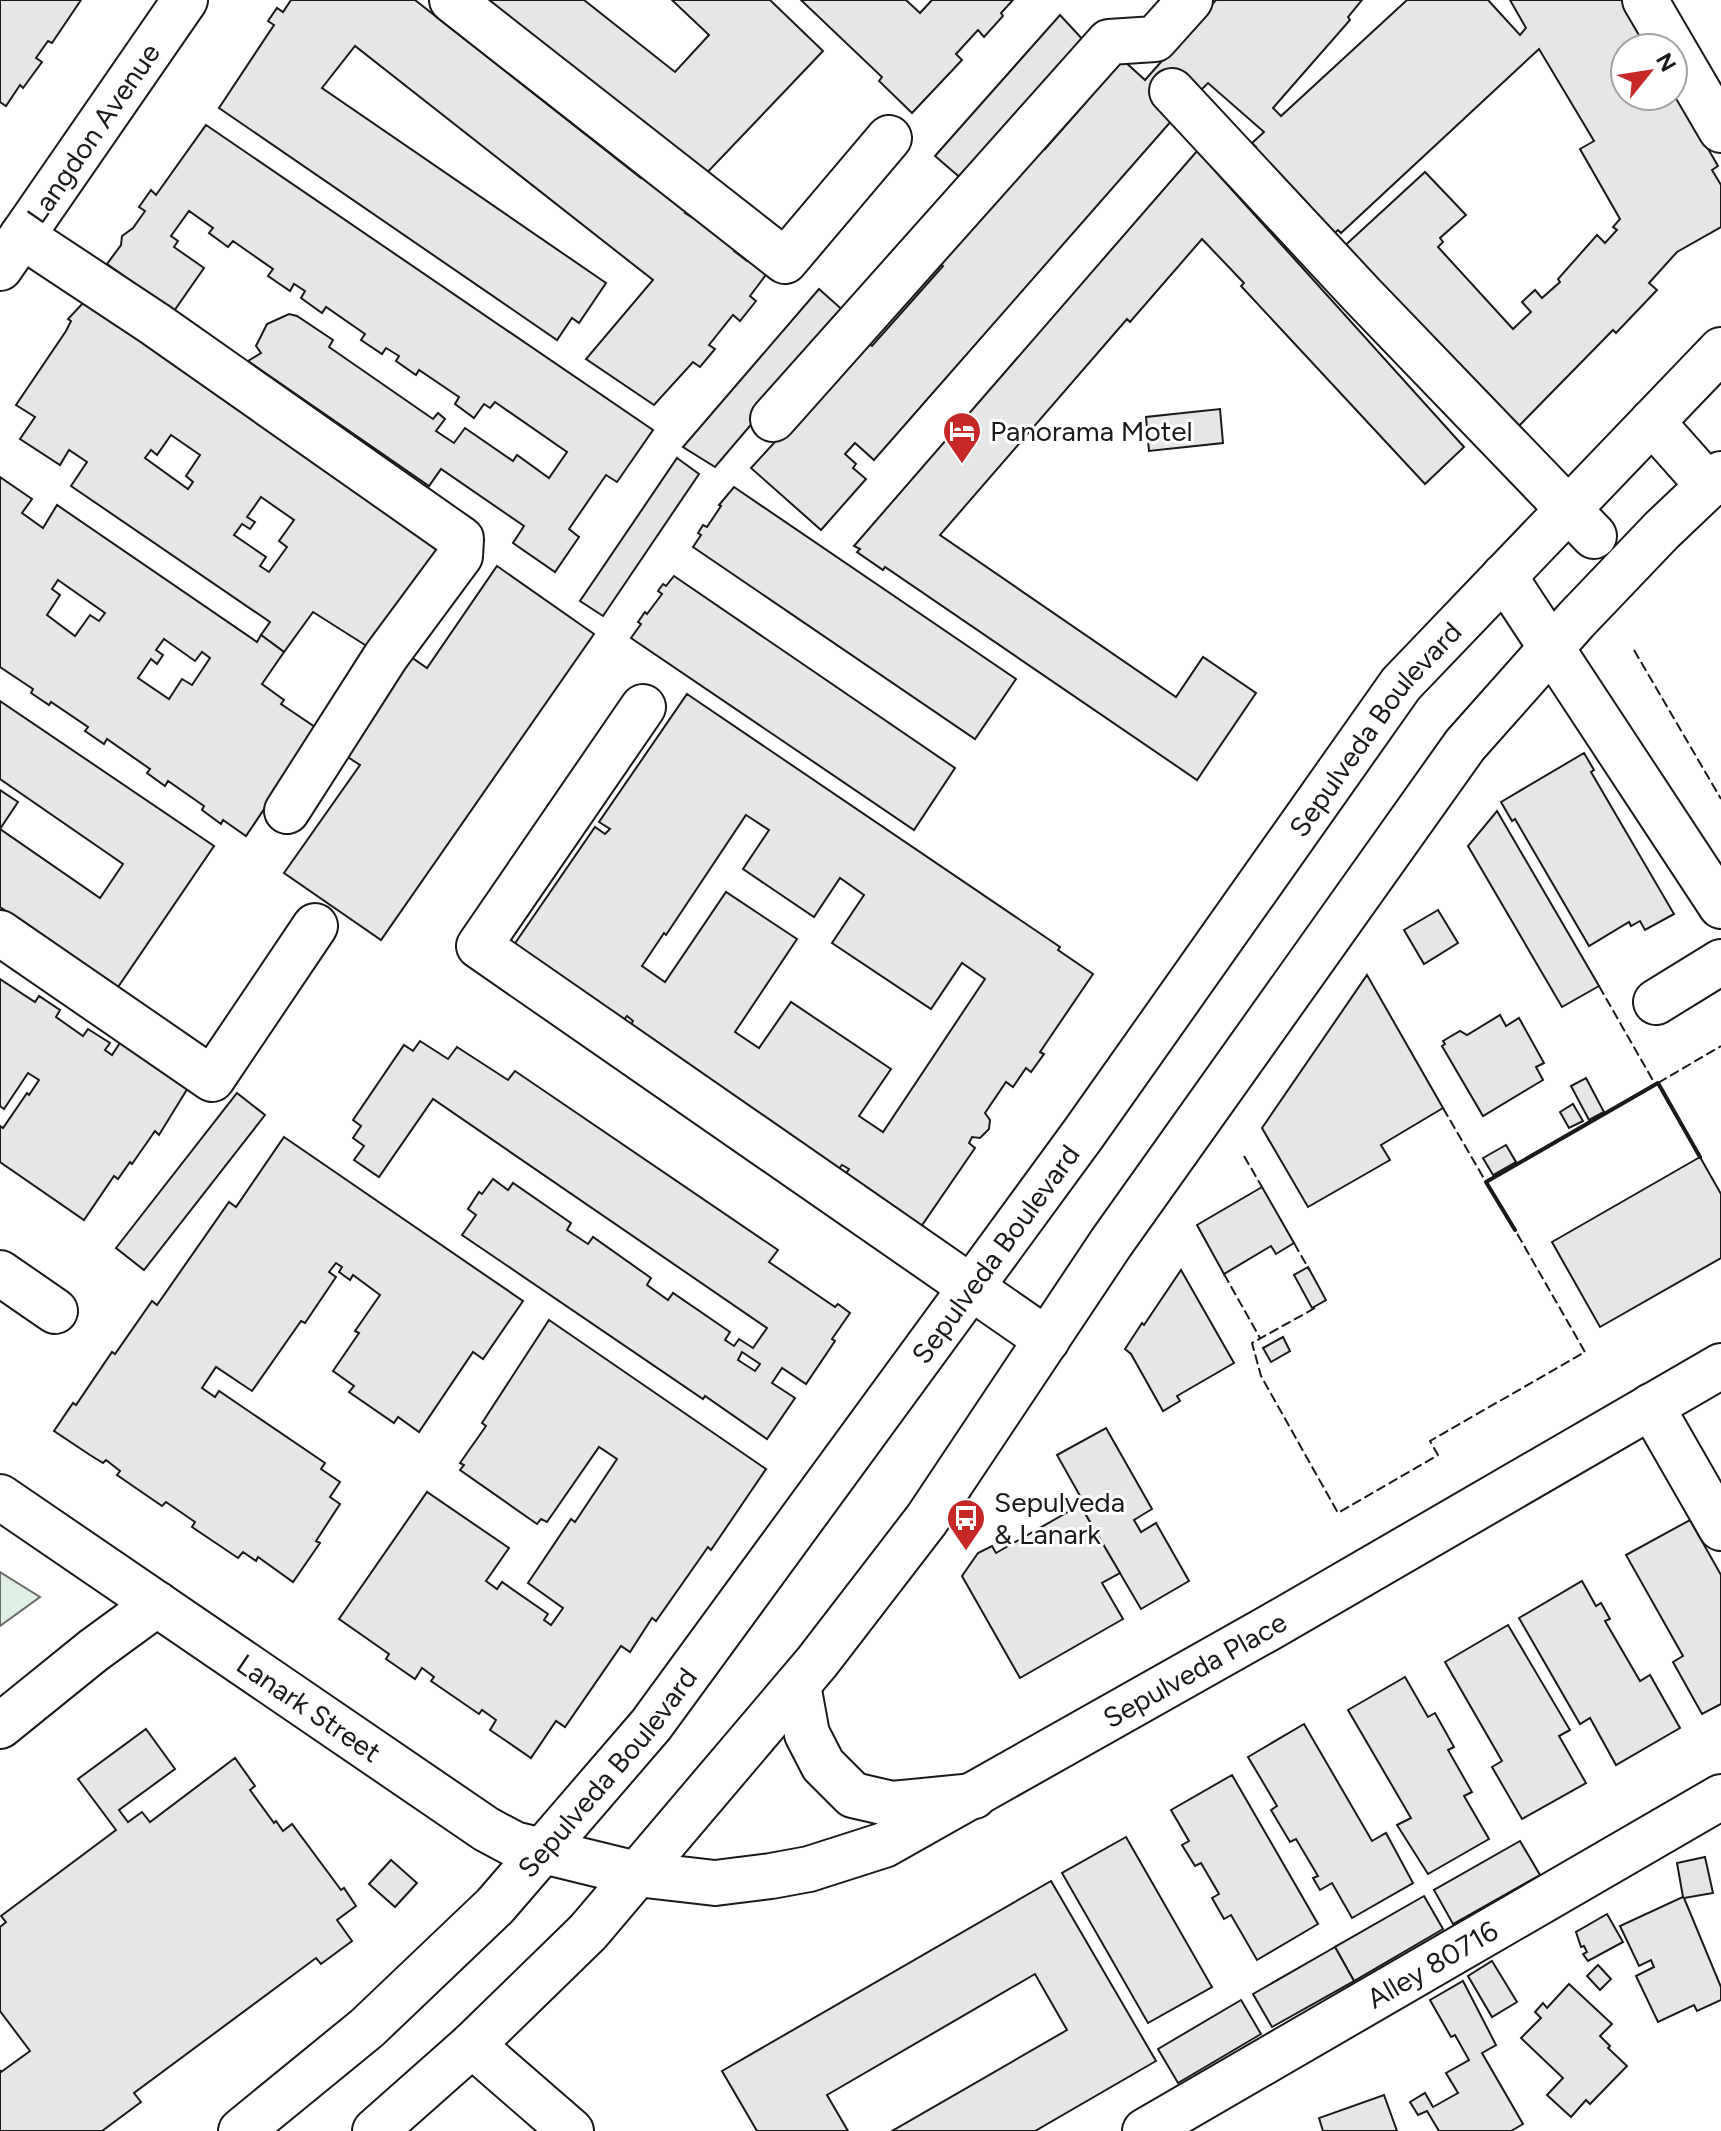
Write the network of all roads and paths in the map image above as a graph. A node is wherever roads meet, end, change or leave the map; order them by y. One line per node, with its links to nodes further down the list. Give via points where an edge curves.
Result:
1 (185, 0): 8 (main road, Langdon Avenue)
2 (452, 0): 7 (main road, via 785,261)
3 (1190, 0): 5 (main road, via 1155,39)
4 (1645, 0): 6 (main road)
5 (1156, 67): 10 (main road, via 1109,42); 13 (main road, via 1362,295)
6 (1721, 130)
7 (889, 138)
8 (11, 252): 17 (main road, via 168,333 461,539 460,556 386,656)
9 (1721, 350): 11 (main road, Sepulveda Boulevard)
10 (773, 419)
11 (1652, 422): 12 (main road); 13 (main road, Sepulveda Boulevard)
12 (1715, 480): 15 (main road)
13 (1582, 522): 14 (main road, Sepulveda Boulevard)
14 (1504, 576): 15 (main road); 24 (main road, Sepulveda Boulevard, via 1401,684)
15 (1552, 648): 18 (main road); 26 (main road, via 1465,745)
16 (643, 707): 24 (main road, via 479,946)
17 (287, 811)
18 (1721, 906)
19 (315, 926): 20 (main road, via 212,1079)
20 (0, 933)
21 (1721, 962): 22 (main road)
22 (1656, 1002)
23 (0, 1273): 25 (main road)
24 (972, 1288): 26 (main road); 36 (main road, Sepulveda Boulevard, via 651,1725)
25 (55, 1311)
26 (1047, 1340): 32 (main road, via 927,1519)
27 (1721, 1366): 28 (main road, Sepulveda Place)
28 (1651, 1406): 30 (main road); 34 (main road, Sepulveda Place)
29 (0, 1497): 31 (main road, Lanark Street)
30 (1721, 1528)
31 (157, 1604): 33 (main road); 36 (main road, Lanark Street, via 486,1829)
32 (798, 1685): 34 (main road, via 807,1734 817,1755 853,1795 892,1804); 37 (main road)
33 (0, 1726)
34 (974, 1796): 37 (main road, Sepulveda Place, via 884,1845 809,1869 715,1883)
35 (1721, 1797): 42 (main road, Alley 80716)
36 (542, 1852): 37 (main road, Lanark Street); 39 (main road, Sepulveda Boulevard, via 495,1906 367,2028)
37 (637, 1874): 38 (main road, via 588,1932)
38 (472, 2045): 40 (main road); 41 (main road)
39 (241, 2131)
40 (375, 2131)
41 (571, 2131)
42 (1145, 2131)

